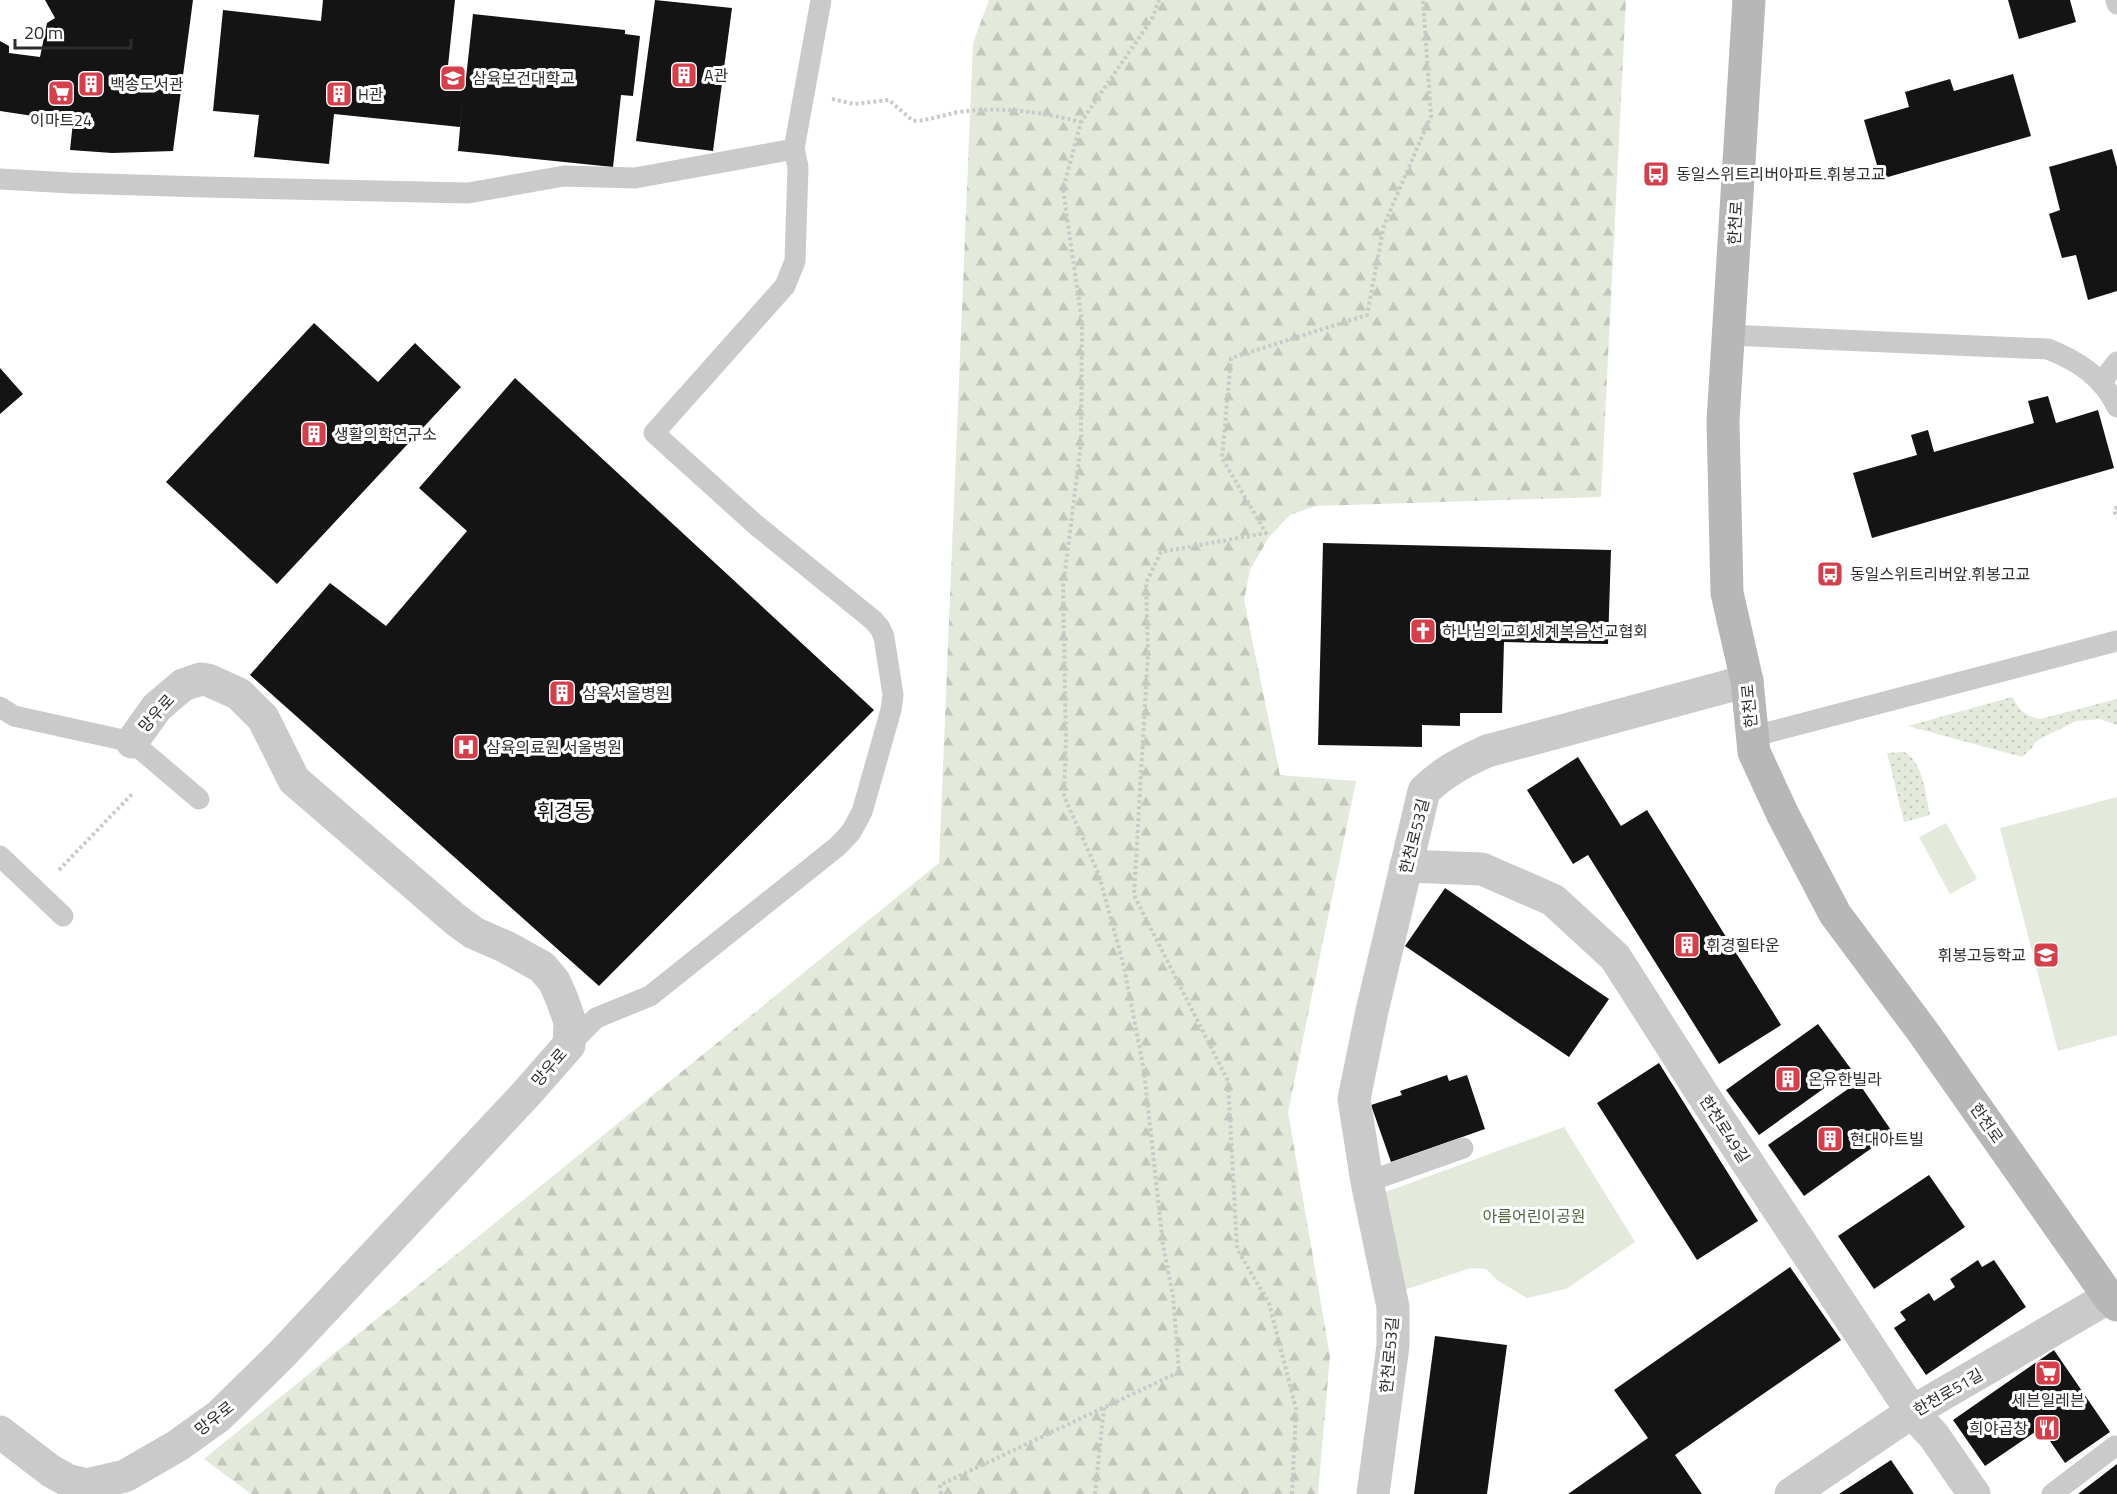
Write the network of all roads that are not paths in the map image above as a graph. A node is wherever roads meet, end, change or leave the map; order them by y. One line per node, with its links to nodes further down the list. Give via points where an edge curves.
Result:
1 (821, 0): 3 (lane)
2 (1749, 0): 5 (main road, 한천로)
3 (794, 149): 4 (lane, via 635,178 564,176 468,193); 18 (lane, via 798,168 792,273 785,286 654,433 756,525 880,628 893,695 891,710 862,812 838,846 650,996 596,1018)
4 (0, 179)
5 (1728, 336): 7 (lane, via 2048,349 2079,364); 10 (main road, 한천로, via 1723,421 1727,593)
6 (2117, 362): 7 (lane)
7 (2101, 383): 8 (lane)
8 (2117, 407)
9 (2117, 641): 12 (lane)
10 (1747, 681): 12 (main road, 한천로); 16 (street, 한천로53길, via 1487,751 1458,764 1424,791)
11 (0, 707): 13 (lane, via 14,716)
12 (1751, 737): 21 (main road, 한천로, via 1754,752 1835,914)
13 (132, 742): 14 (lane); 18 (street, 망우로, via 157,707 183,685 208,680 239,694 263,718 294,780 456,920 542,966 554,981 570,1022)
14 (199, 799)
15 (0, 856): 17 (lane)
16 (1406, 866): 20 (street, 한천로53길, via 1354,1098); 22 (street, 한천로49길, via 1482,869 1553,900 1615,957)
17 (63, 916)
18 (569, 1045): 25 (street, 망우로, via 282,1354 219,1416 125,1476)
19 (1463, 1148): 20 (lane)
20 (1367, 1182): 26 (street, 한천로53길, via 1393,1307 1393,1346)
21 (2113, 1301): 22 (street, 한천로51길)
22 (1912, 1412): 27 (street, 한천로51길); 28 (street, 한천로49길, via 1934,1436)
23 (0, 1432): 25 (street, 망우로, via 51,1471)
24 (2115, 1446): 29 (lane)
25 (89, 1490)
26 (1373, 1494)
27 (1791, 1494)
28 (1974, 1494)
29 (2052, 1494)

